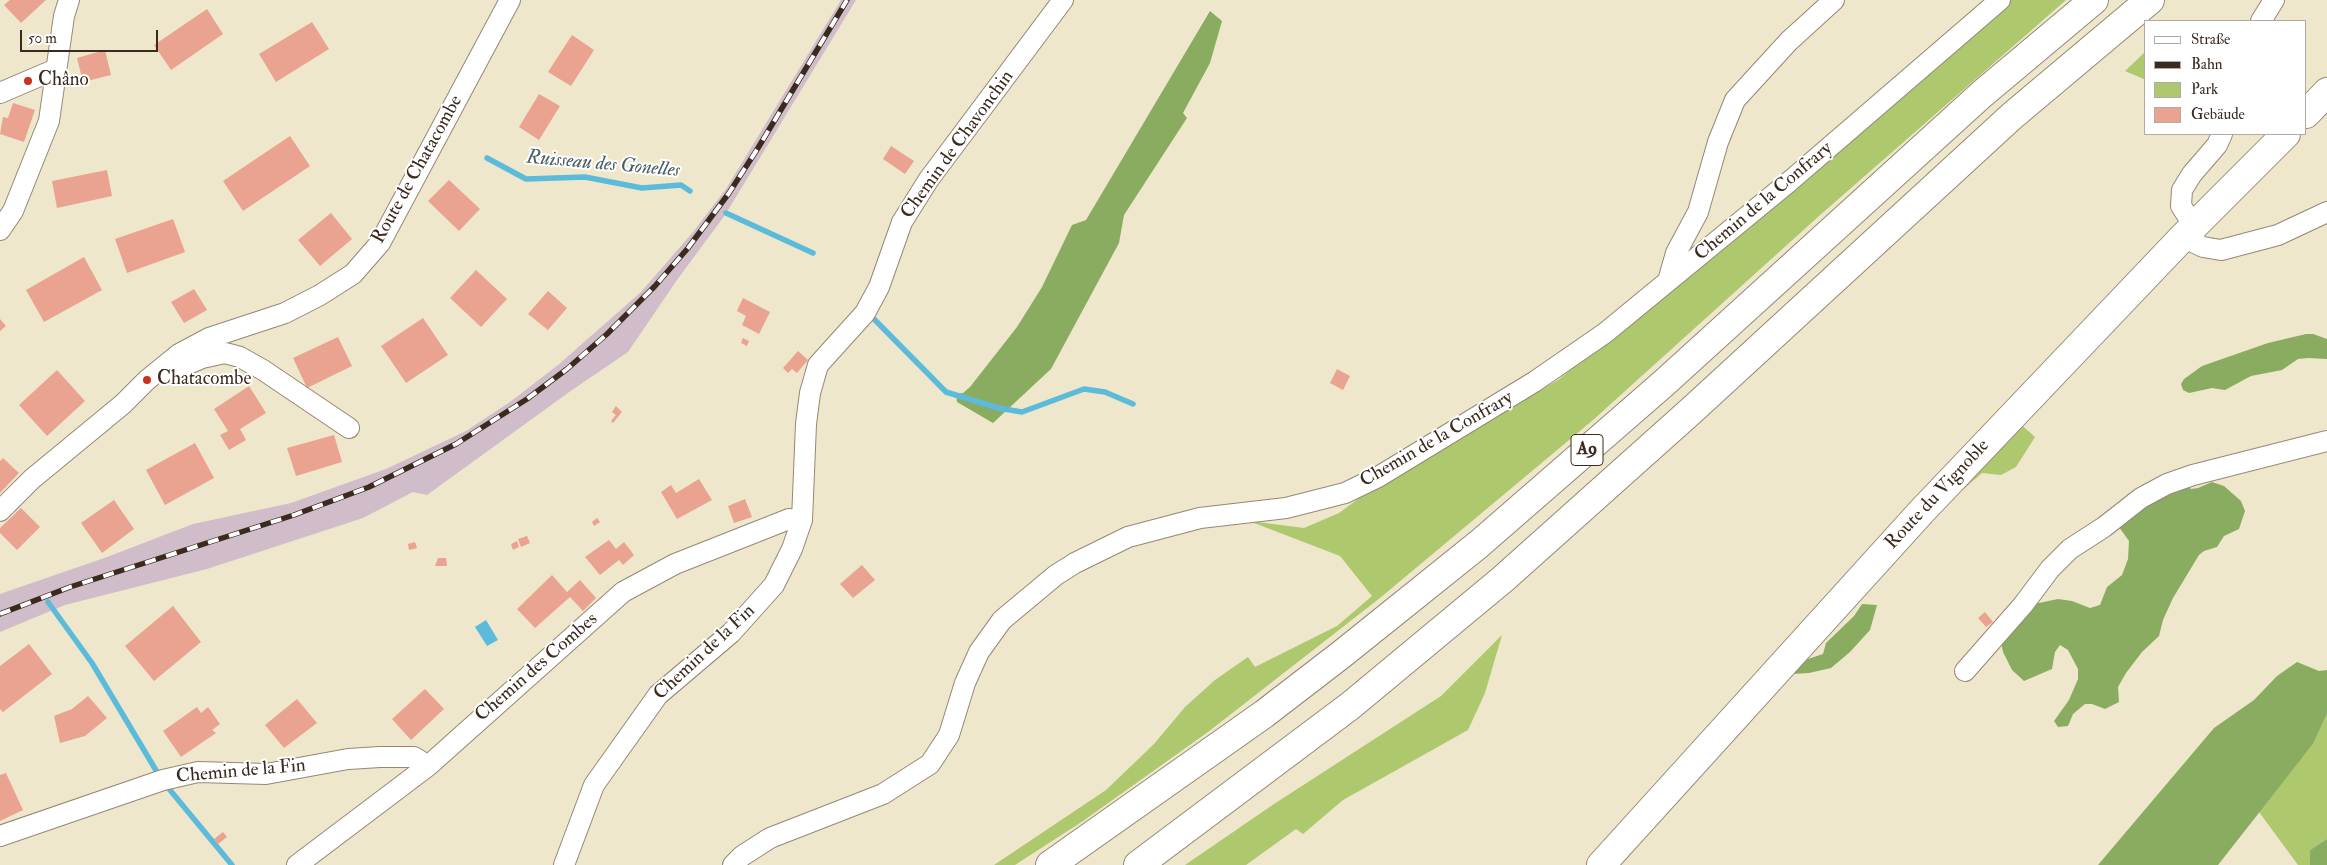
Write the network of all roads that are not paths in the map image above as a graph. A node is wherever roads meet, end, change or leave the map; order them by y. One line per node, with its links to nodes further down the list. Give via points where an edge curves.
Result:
1 (69, 0): 10 (street)
2 (510, 0): 20 (street, Route de Chatacombe, via 380,244 353,274 285,312 209,338 179,354)
3 (1063, 0): 24 (street, Chemin de Chavonchin, via 929,179 902,222 865,313 818,366 806,424)
4 (1834, 0): 19 (street, via 1789,41 1735,100 1718,142 1698,212 1676,253)
5 (2000, 0): 19 (street, Chemin de la Confrary)
6 (2094, 0): 31 (main road, A9, via 1974,101 1664,383 1479,544 1264,714)
7 (2150, 0): 32 (main road, A9, via 2012,116 1503,579 1350,706)
8 (2274, 0): 9 (street)
9 (2262, 20)
10 (56, 69): 12 (street); 17 (street, via 49,121 13,211)
11 (2327, 92): 13 (main road)
12 (0, 93)
13 (2307, 113)
14 (2222, 135): 18 (street, via 2182,190 2182,206)
15 (2285, 135): 18 (main road, Route du Vignoble)
16 (2327, 212): 18 (street, via 2278,235 2221,250 2204,247)
17 (0, 230)
18 (2189, 232): 33 (main road, Route du Vignoble, via 1922,511)
19 (1668, 281): 30 (street, Chemin de la Confrary, via 1605,333 1534,382 1378,477 1345,492 1286,508 1200,518 1128,537 1056,574 1002,620 979,652 949,736 930,764 883,794 770,838)
20 (147, 380): 21 (street, via 202,358 225,353 263,370); 23 (street, Route de Chatacombe, via 123,404 32,479)
21 (349, 428)
22 (2327, 441): 25 (street, via 2192,475 2141,498 2070,549)
23 (0, 511)
24 (802, 520): 26 (street, Chemin des Combes, via 789,519 675,564 623,592); 29 (street, Chemin de la Fin, via 774,585 731,633 658,695 604,770 594,785)
25 (1965, 671)
26 (428, 766): 27 (street, Chemin de la Fin, via 414,757 380,757 348,759 266,774 198,772 163,780); 28 (street, Chemin des Combes)
27 (0, 836)
28 (297, 865)
29 (564, 865)
30 (733, 865)
31 (1050, 865)
32 (1138, 865)
33 (1601, 865)

